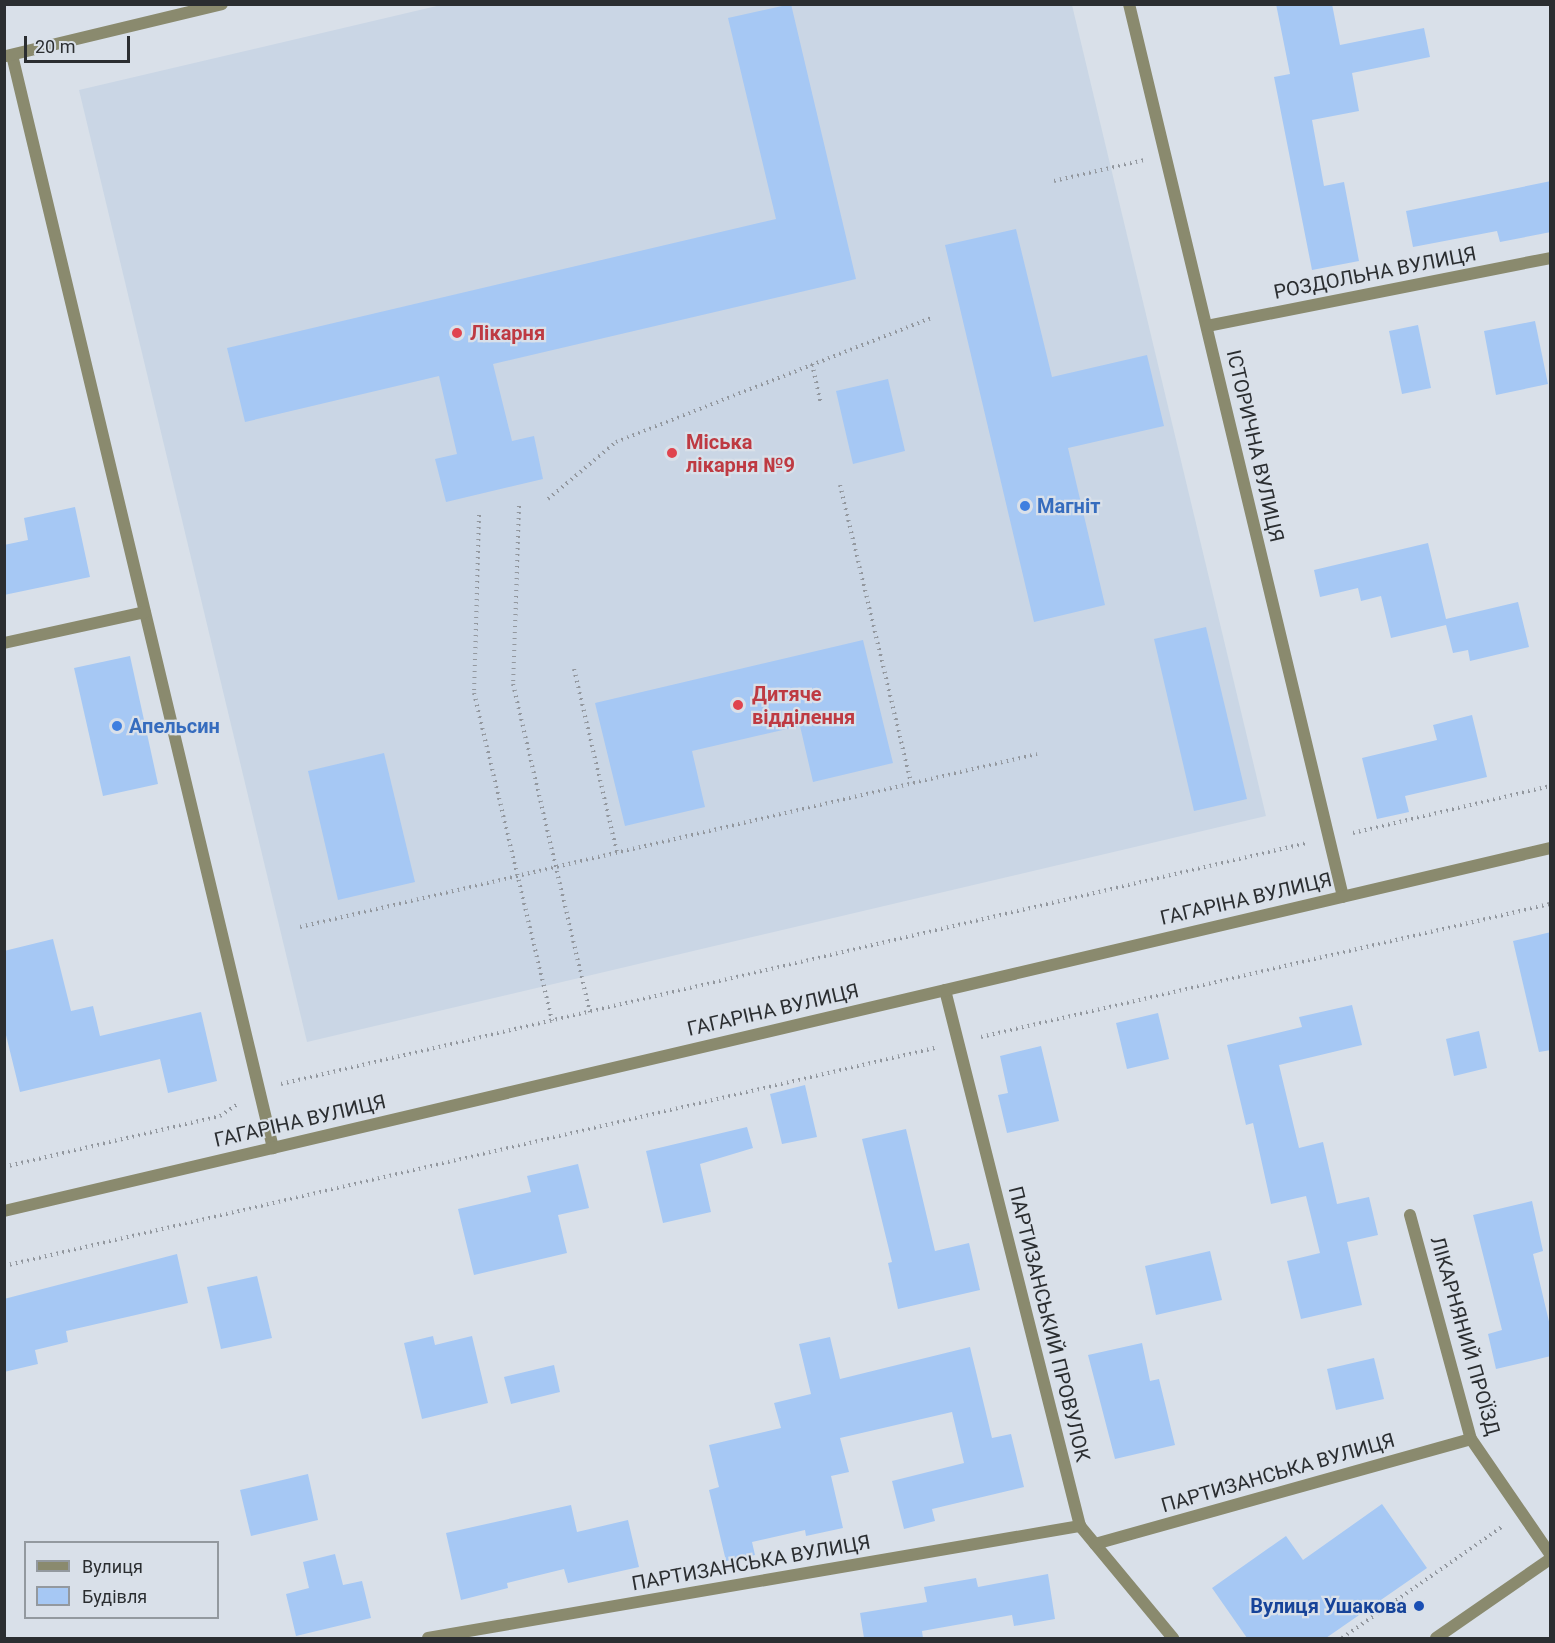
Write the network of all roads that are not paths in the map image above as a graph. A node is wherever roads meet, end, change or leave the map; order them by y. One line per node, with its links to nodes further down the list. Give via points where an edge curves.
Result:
1 (222, 4): 3 (street)
2 (1129, 4): 5 (street, ІСТОРИЧНА ВУЛИЦЯ)
3 (8, 56): 6 (street)
4 (1551, 258): 5 (street, РОЗДОЛЬНА ВУЛИЦЯ)
5 (1207, 326): 9 (street, ІСТОРИЧНА ВУЛИЦЯ)
6 (145, 612): 7 (street); 11 (street)
7 (4, 643)
8 (1551, 848): 9 (street, ГАГАРІНА ВУЛИЦЯ)
9 (1343, 897): 10 (street, ГАГАРІНА ВУЛИЦЯ)
10 (945, 990): 11 (street, ГАГАРІНА ВУЛИЦЯ); 15 (street, ПАРТИЗАНСЬКИЙ ПРОВУЛОК)
11 (273, 1148): 12 (street, ГАГАРІНА ВУЛИЦЯ)
12 (4, 1210)
13 (1410, 1215): 14 (street, ЛІКАРНЯНИЙ ПРОЇЗД)
14 (1471, 1439): 16 (street, ПАРТИЗАНСЬКА ВУЛИЦЯ); 17 (street, ЛІКАРНЯНИЙ ПРОЇЗД)
15 (1080, 1526): 16 (street, ПАРТИЗАНСЬКИЙ ПРОВУЛОК); 19 (street, ПАРТИЗАНСЬКА ВУЛИЦЯ)
16 (1095, 1544): 20 (street, ПАРТИЗАНСЬКИЙ ПРОВУЛОК)
17 (1551, 1554)
18 (1551, 1559): 21 (street)
19 (428, 1638)
20 (1173, 1638)
21 (1437, 1638)

